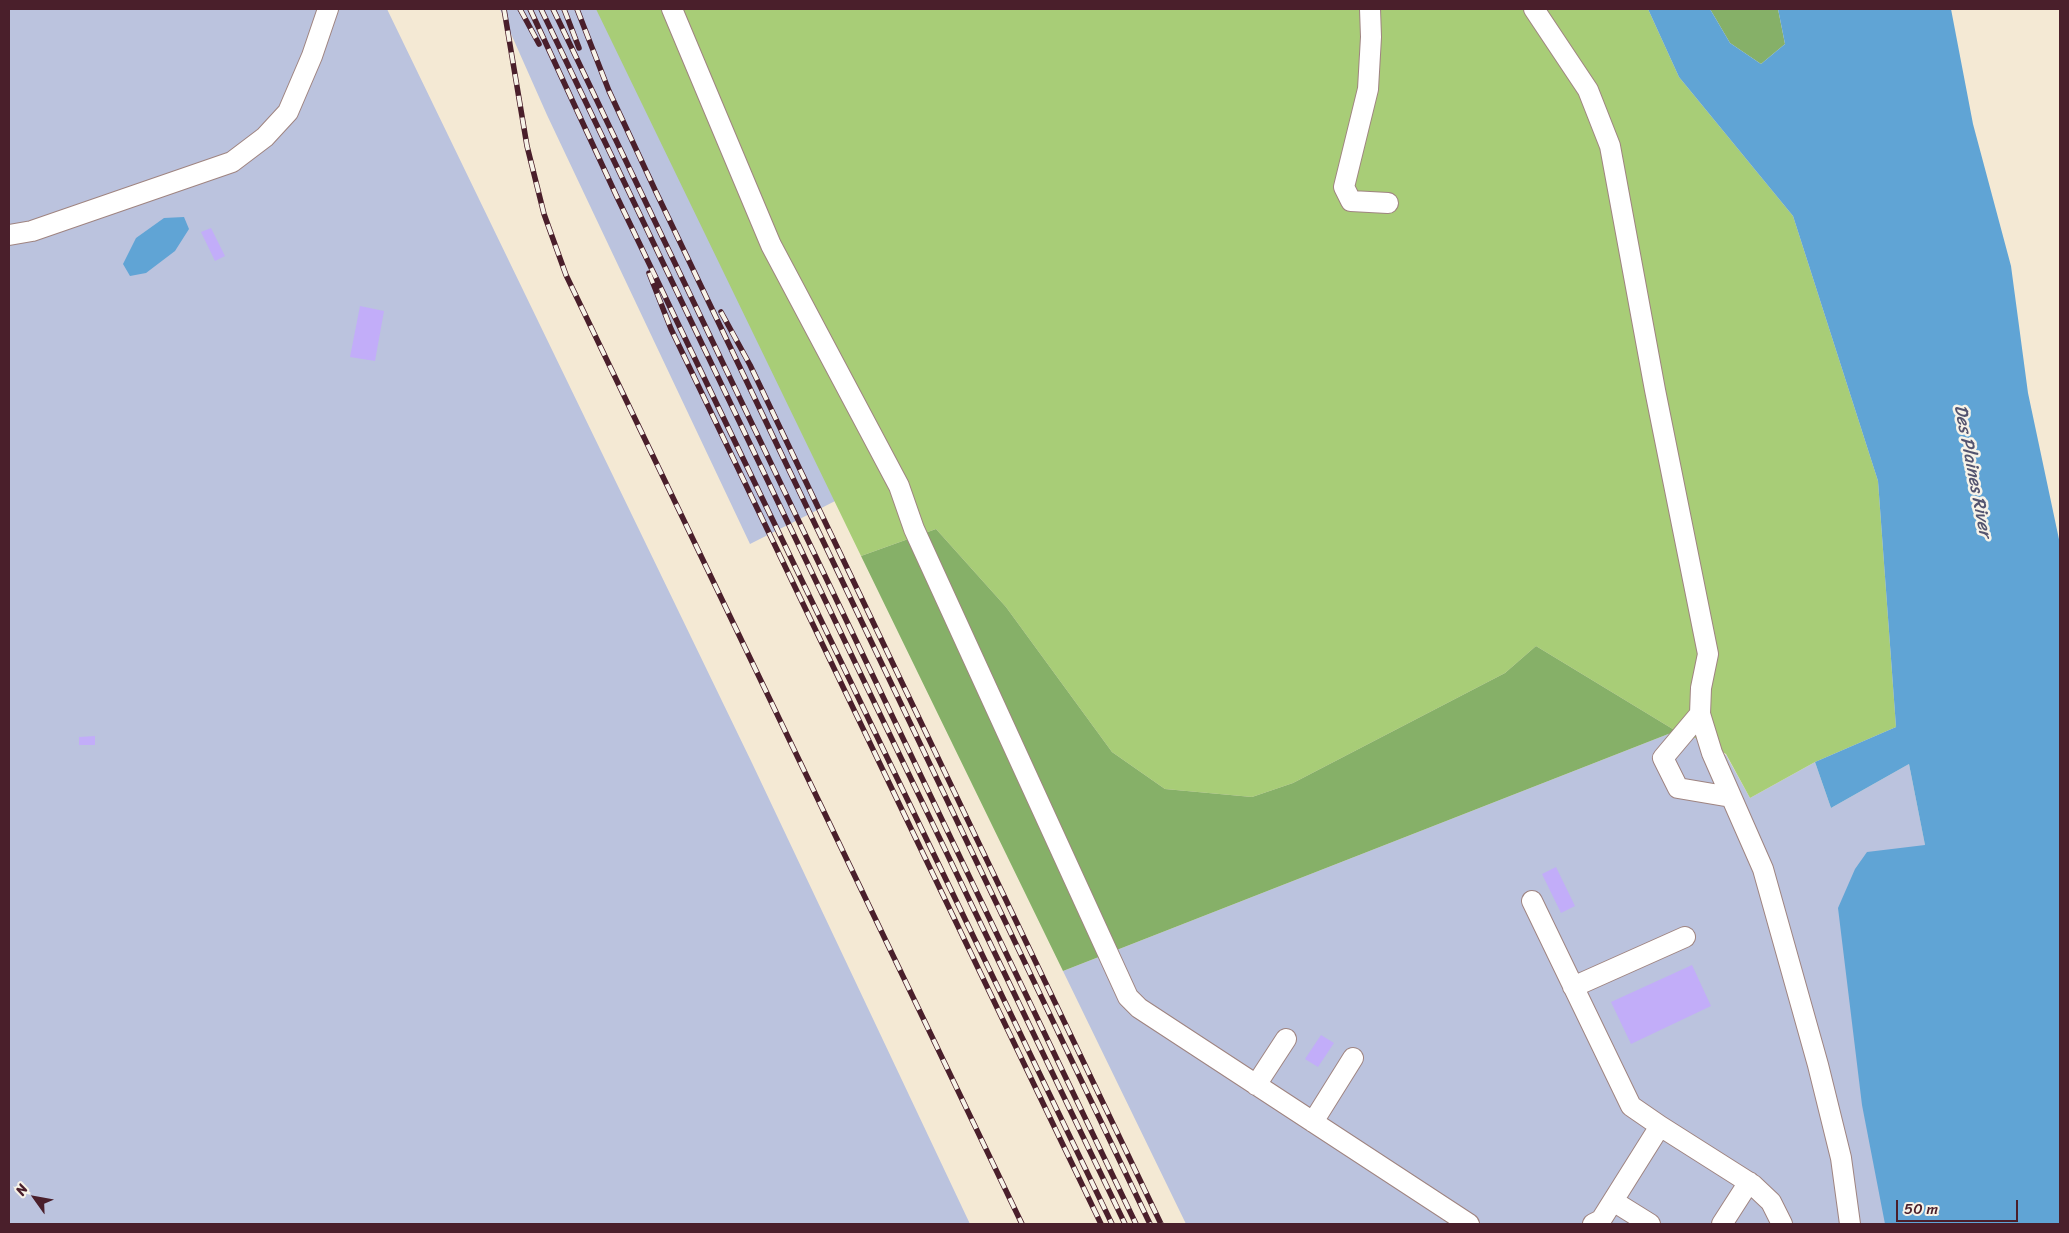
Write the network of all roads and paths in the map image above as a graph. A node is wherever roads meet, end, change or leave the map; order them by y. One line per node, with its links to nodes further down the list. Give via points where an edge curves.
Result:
1 (328, 9): 6 (lane, via 288,112 265,137 232,162 32,231)
2 (672, 9): 14 (lane, via 771,245 899,486 914,528 1128,996 1139,1008)
3 (1370, 9): 5 (lane, via 1368,88 1344,187 1351,201)
4 (1534, 9): 7 (lane, via 1588,90 1610,146 1708,654)
5 (1388, 203)
6 (9, 235)
7 (1700, 714): 8 (lane); 8 (lane, via 1664,758 1678,788)
8 (1731, 797): 24 (lane, via 1763,869 1813,1046 1841,1158)
9 (1532, 901): 11 (lane)
10 (1685, 937): 11 (lane)
11 (1573, 987): 16 (lane, via 1631,1106)
12 (1286, 1039): 14 (lane)
13 (1352, 1058): 15 (lane)
14 (1256, 1085): 15 (lane)
15 (1313, 1122): 19 (lane)
16 (1660, 1126): 17 (lane); 18 (lane)
17 (1748, 1182): 22 (lane); 23 (lane, via 1771,1202)
18 (1613, 1201): 20 (lane, via 1601,1220); 21 (lane)
19 (1469, 1224)
20 (1593, 1224)
21 (1650, 1224)
22 (1722, 1224)
23 (1782, 1224)
24 (1850, 1224)

